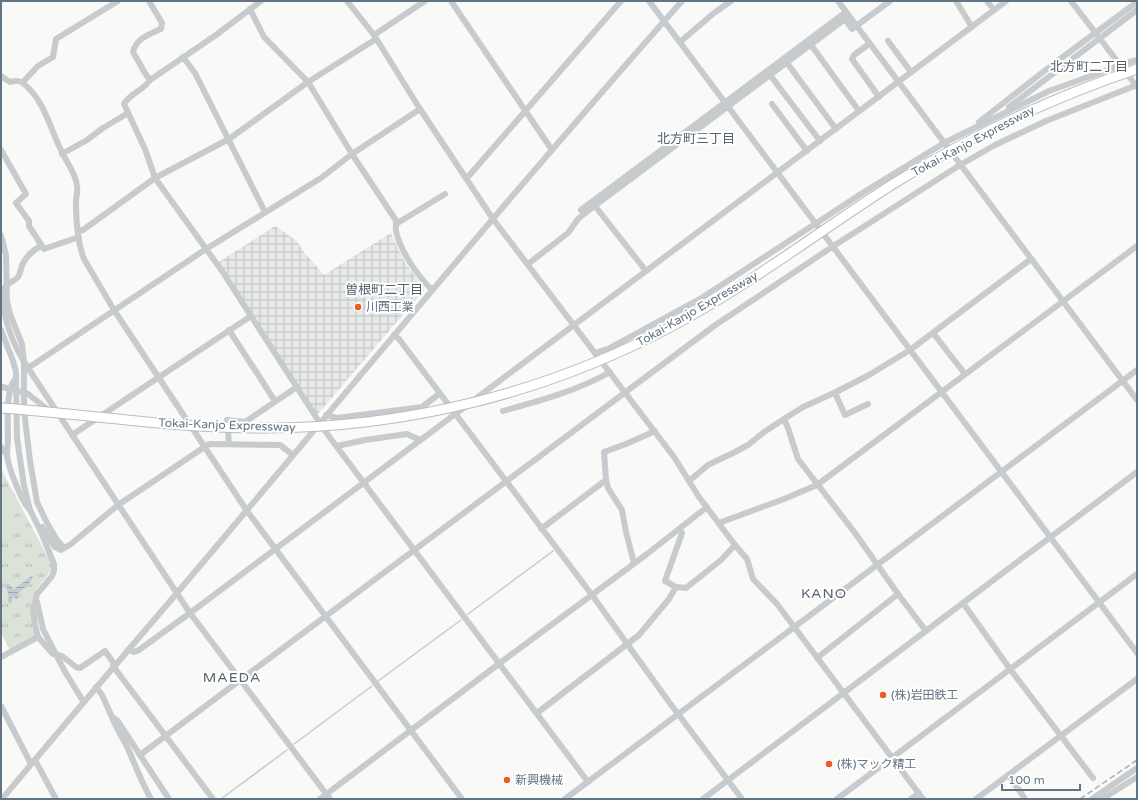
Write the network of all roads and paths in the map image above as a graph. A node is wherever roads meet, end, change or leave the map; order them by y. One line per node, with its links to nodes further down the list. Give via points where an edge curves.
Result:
1 (118, 1): 40 (street, via 56,39 53,57 38,66)
2 (149, 1): 39 (street, via 162,23 161,29 142,38 134,46 133,52)
3 (261, 1): 18 (street)
4 (346, 1): 26 (street)
5 (425, 1): 26 (street)
6 (451, 1): 48 (street)
7 (621, 1): 48 (street)
8 (649, 1): 22 (street)
9 (682, 1): 22 (street)
10 (731, 1): 28 (street)
11 (838, 1): 21 (street)
12 (890, 1): 23 (street)
13 (956, 1): 24 (street)
14 (988, 1): 19 (street)
15 (1006, 1): 19 (street)
16 (1071, 1): 25 (street)
17 (1137, 2): 25 (street)
18 (250, 9): 31 (street); 41 (street, via 264,36)
19 (994, 10): 24 (street)
20 (1137, 10): 25 (street)
21 (846, 12): 23 (street); 46 (street)
22 (663, 22): 28 (street); 58 (street)
23 (856, 26): 29 (street); 30 (street, via 852,29 845,19)
24 (972, 27): 36 (street)
25 (1097, 36): 34 (street); 51 (street); 53 (street, via 1052,65)
26 (375, 37): 41 (street); 47 (street)
27 (888, 41): 36 (street)
28 (680, 42): 46 (street)
29 (869, 44): 42 (street); 44 (street, via 852,59)
30 (810, 45): 33 (street); 49 (street)
31 (183, 57): 39 (street); 54 (street, via 195,73)
32 (1137, 60): 34 (street)
33 (787, 63): 37 (street); 52 (street)
34 (1119, 65): 43 (street); 51 (street, via 1049,91)
35 (1137, 69): 111 (highway, Tokai-Kanjo Expressway, bridge, via 1058,98 946,152 677,324 585,367 494,398 361,423 311,427 185,425)
36 (911, 72): 42 (street)
37 (770, 75): 46 (street); 55 (street)
38 (1, 76): 40 (street, via 10,82)
39 (150, 80): 50 (street, via 126,100 124,104)
40 (23, 82): 60 (street, via 40,104)
41 (308, 82): 54 (street); 61 (street)
42 (899, 82): 44 (street); 56 (street)
43 (1137, 86): 62 (street, via 1046,121)
44 (879, 97): 49 (street)
45 (772, 104): 59 (street)
46 (726, 105): 63 (street); 67 (street); 69 (street, via 581,210)
47 (420, 109): 61 (street); 65 (street)
48 (525, 110): 58 (street); 65 (street)
49 (859, 111): 52 (street)
50 (128, 113): 60 (street); 64 (street)
51 (999, 115): 53 (street)
52 (836, 129): 55 (street)
53 (969, 130): 56 (street)
54 (229, 139): 64 (street); 68 (street)
55 (820, 141): 59 (street)
56 (944, 143): 62 (street); 72 (street)
57 (1, 150): 75 (street, via 26,194 16,203 29,221 29,226)
58 (552, 150): 70 (street)
59 (807, 151): 63 (street)
60 (62, 154): 73 (street, via 75,177)
61 (352, 154): 68 (street, via 321,178); 71 (street, via 388,207)
62 (960, 165): 77 (street); 79 (street)
63 (778, 173): 72 (street); 81 (street)
64 (155, 178): 73 (street); 78 (street)
65 (467, 178): 70 (street)
66 (445, 194): 71 (street)
67 (595, 206): 69 (street); 81 (street)
68 (265, 212): 78 (street)
69 (585, 213): 80 (street, via 568,233)
70 (493, 219): 80 (street); 83 (street)
71 (396, 224): 83 (street, via 395,230 402,248 423,282)
72 (816, 225): 77 (street); 94 (street, via 700,299 610,348)
73 (78, 234): 75 (street, via 44,249); 85 (street, via 84,259)
74 (1, 235): 82 (street, via 6,255)
75 (41, 246): 82 (street, via 23,263 18,277)
76 (1137, 246): 84 (street)
77 (832, 247): 93 (street); 105 (street, via 714,326)
78 (206, 249): 85 (street); 86 (street)
79 (1031, 259): 84 (street); 91 (street)
80 (528, 264): 88 (street)
81 (646, 271): 88 (street)
82 (7, 284): 87 (street, via 2,297); 95 (street, via 10,314 22,344)
83 (432, 290): 92 (street)
84 (1062, 302): 98 (street); 101 (street)
85 (114, 310): 95 (street); 99 (street)
86 (251, 316): 90 (street); 103 (street)
87 (2, 323): 95 (street)
88 (574, 325): 94 (street); 113 (street)
89 (1, 330): 100 (street, via 13,360)
90 (230, 330): 99 (street); 109 (street)
91 (933, 333): 93 (street); 98 (street)
92 (394, 334): 107 (street); 114 (street)
93 (910, 350): 104 (street); 106 (street)
94 (595, 353): 97 (street)
95 (26, 366): 116 (street); 144 (street, via 24,410 37,502 47,523)
96 (1137, 370): 101 (street)
97 (610, 372): 105 (street); 112 (street, via 547,399)
98 (965, 374): 104 (street)
99 (158, 378): 119 (street); 123 (street)
100 (16, 379): 126 (street, via 11,387 8,410); 136 (street, via 17,438)
101 (1123, 381): 108 (street); 127 (street)
102 (2, 386): 116 (street, bridge, via 28,394)
103 (297, 387): 109 (street); 117 (street)
104 (941, 392): 127 (street); 133 (street)
105 (626, 393): 118 (street); 132 (street)
106 (835, 393): 110 (street, via 845,415); 115 (street)
107 (439, 394): 113 (street); 114 (street, via 422,407 336,418)
108 (1137, 400)
109 (275, 401): 121 (street, via 245,422 227,420)
110 (868, 404)
111 (1, 408)
112 (503, 411)
113 (454, 414): 120 (street); 132 (street)
114 (326, 415): 117 (street)
115 (784, 419): 130 (street, via 735,452 708,465); 133 (street, via 798,459)
116 (64, 423): 119 (street)
117 (320, 423): 122 (street); 125 (street)
118 (655, 431): 129 (street, via 604,452); 130 (street)
119 (72, 435): 134 (street)
120 (420, 440): 122 (street, via 407,434); 131 (street)
121 (229, 444): 123 (street, via 209,444); 125 (street, via 280,445)
122 (337, 446): 131 (street)
123 (205, 448): 134 (street); 137 (street)
124 (2, 449): 126 (street)
125 (293, 455): 137 (street)
126 (7, 456): 136 (street, via 21,497)
127 (1001, 472): 142 (street); 148 (street)
128 (1137, 472): 142 (street)
129 (606, 480): 140 (street); 147 (street, via 622,510)
130 (689, 481): 135 (street)
131 (363, 482): 145 (street); 146 (street)
132 (506, 482): 140 (street); 146 (street)
133 (817, 485): 139 (street); 148 (street)
134 (118, 505): 144 (street); 151 (street)
135 (707, 507): 139 (street); 141 (street)
136 (30, 510): 138 (street)
137 (247, 511): 145 (street); 151 (street)
138 (33, 517): 144 (street, via 55,548); 154 (street, via 54,564 54,571)
139 (719, 523): 143 (street)
140 (541, 529): 153 (street)
141 (680, 529): 147 (street); 150 (street, via 682,533 665,581)
142 (1050, 538): 155 (street); 156 (street)
143 (735, 545): 150 (street, via 721,560 686,588); 159 (street, via 748,559 754,579)
144 (64, 548)
145 (275, 549): 157 (street); 158 (street)
146 (414, 550): 158 (street); 168 (street)
147 (634, 563): 153 (street)
148 (878, 564): 152 (street); 159 (street)
149 (1137, 574): 155 (street)
150 (676, 587): 162 (street, via 650,623)
151 (177, 593): 157 (street); 163 (street)
152 (898, 594): 160 (street); 167 (street)
153 (592, 595): 162 (street); 168 (street)
154 (36, 599): 161 (street, via 33,610); 165 (street, via 43,629)
155 (1099, 602): 164 (street); 170 (street)
156 (963, 603): 160 (street); 170 (street)
157 (190, 613): 163 (street, via 139,650); 172 (street)
158 (326, 617): 172 (street); 180 (street)
159 (794, 627): 167 (street); 178 (street)
160 (926, 631): 174 (street)
161 (38, 637): 165 (street, via 52,654); 166 (street)
162 (627, 644): 177 (street); 178 (street)
163 (128, 650): 169 (street)
164 (1137, 654)
165 (58, 656): 169 (street, via 80,668 105,651); 175 (street)
166 (1, 657)
167 (817, 658): 174 (street)
168 (500, 663): 177 (street); 180 (street)
169 (114, 666): 173 (street); 181 (street)
170 (1010, 669): 182 (street); 184 (street)
171 (1137, 679): 182 (street)
172 (241, 680): 181 (street); 193 (street)
173 (96, 687): 175 (street); 179 (street)
174 (844, 694): 184 (street); 190 (street)
175 (83, 702): 185 (street)
176 (1, 706): 185 (street)
177 (537, 713): 191 (street)
178 (679, 714): 190 (street); 191 (street)
179 (112, 717): 183 (street, via 117,720); 196 (street)
180 (410, 731): 193 (street); 200 (street)
181 (166, 736): 183 (street); 198 (street)
182 (1061, 736): 187 (street); 189 (street)
183 (140, 755): 197 (street)
184 (892, 758): 192 (street); 204 (street)
185 (33, 762): 194 (street); 195 (street)
186 (1137, 768): 209 (street)
187 (1009, 775): 207 (street); 208 (street)
188 (1137, 777): 210 (street)
189 (1093, 778)
190 (728, 780): 202 (street); 203 (street)
191 (588, 782): 201 (street)
192 (919, 793): 205 (street); 206 (street)
193 (328, 797): 199 (street)
194 (2, 799)
195 (56, 799)
196 (151, 799)
197 (169, 799)
198 (213, 799)
199 (320, 799)
200 (462, 799)
201 (565, 799)
202 (703, 799)
203 (742, 799)
204 (837, 799)
205 (911, 799)
206 (923, 799)
207 (976, 799)
208 (1025, 799)
209 (1092, 799)
210 (1102, 799)

